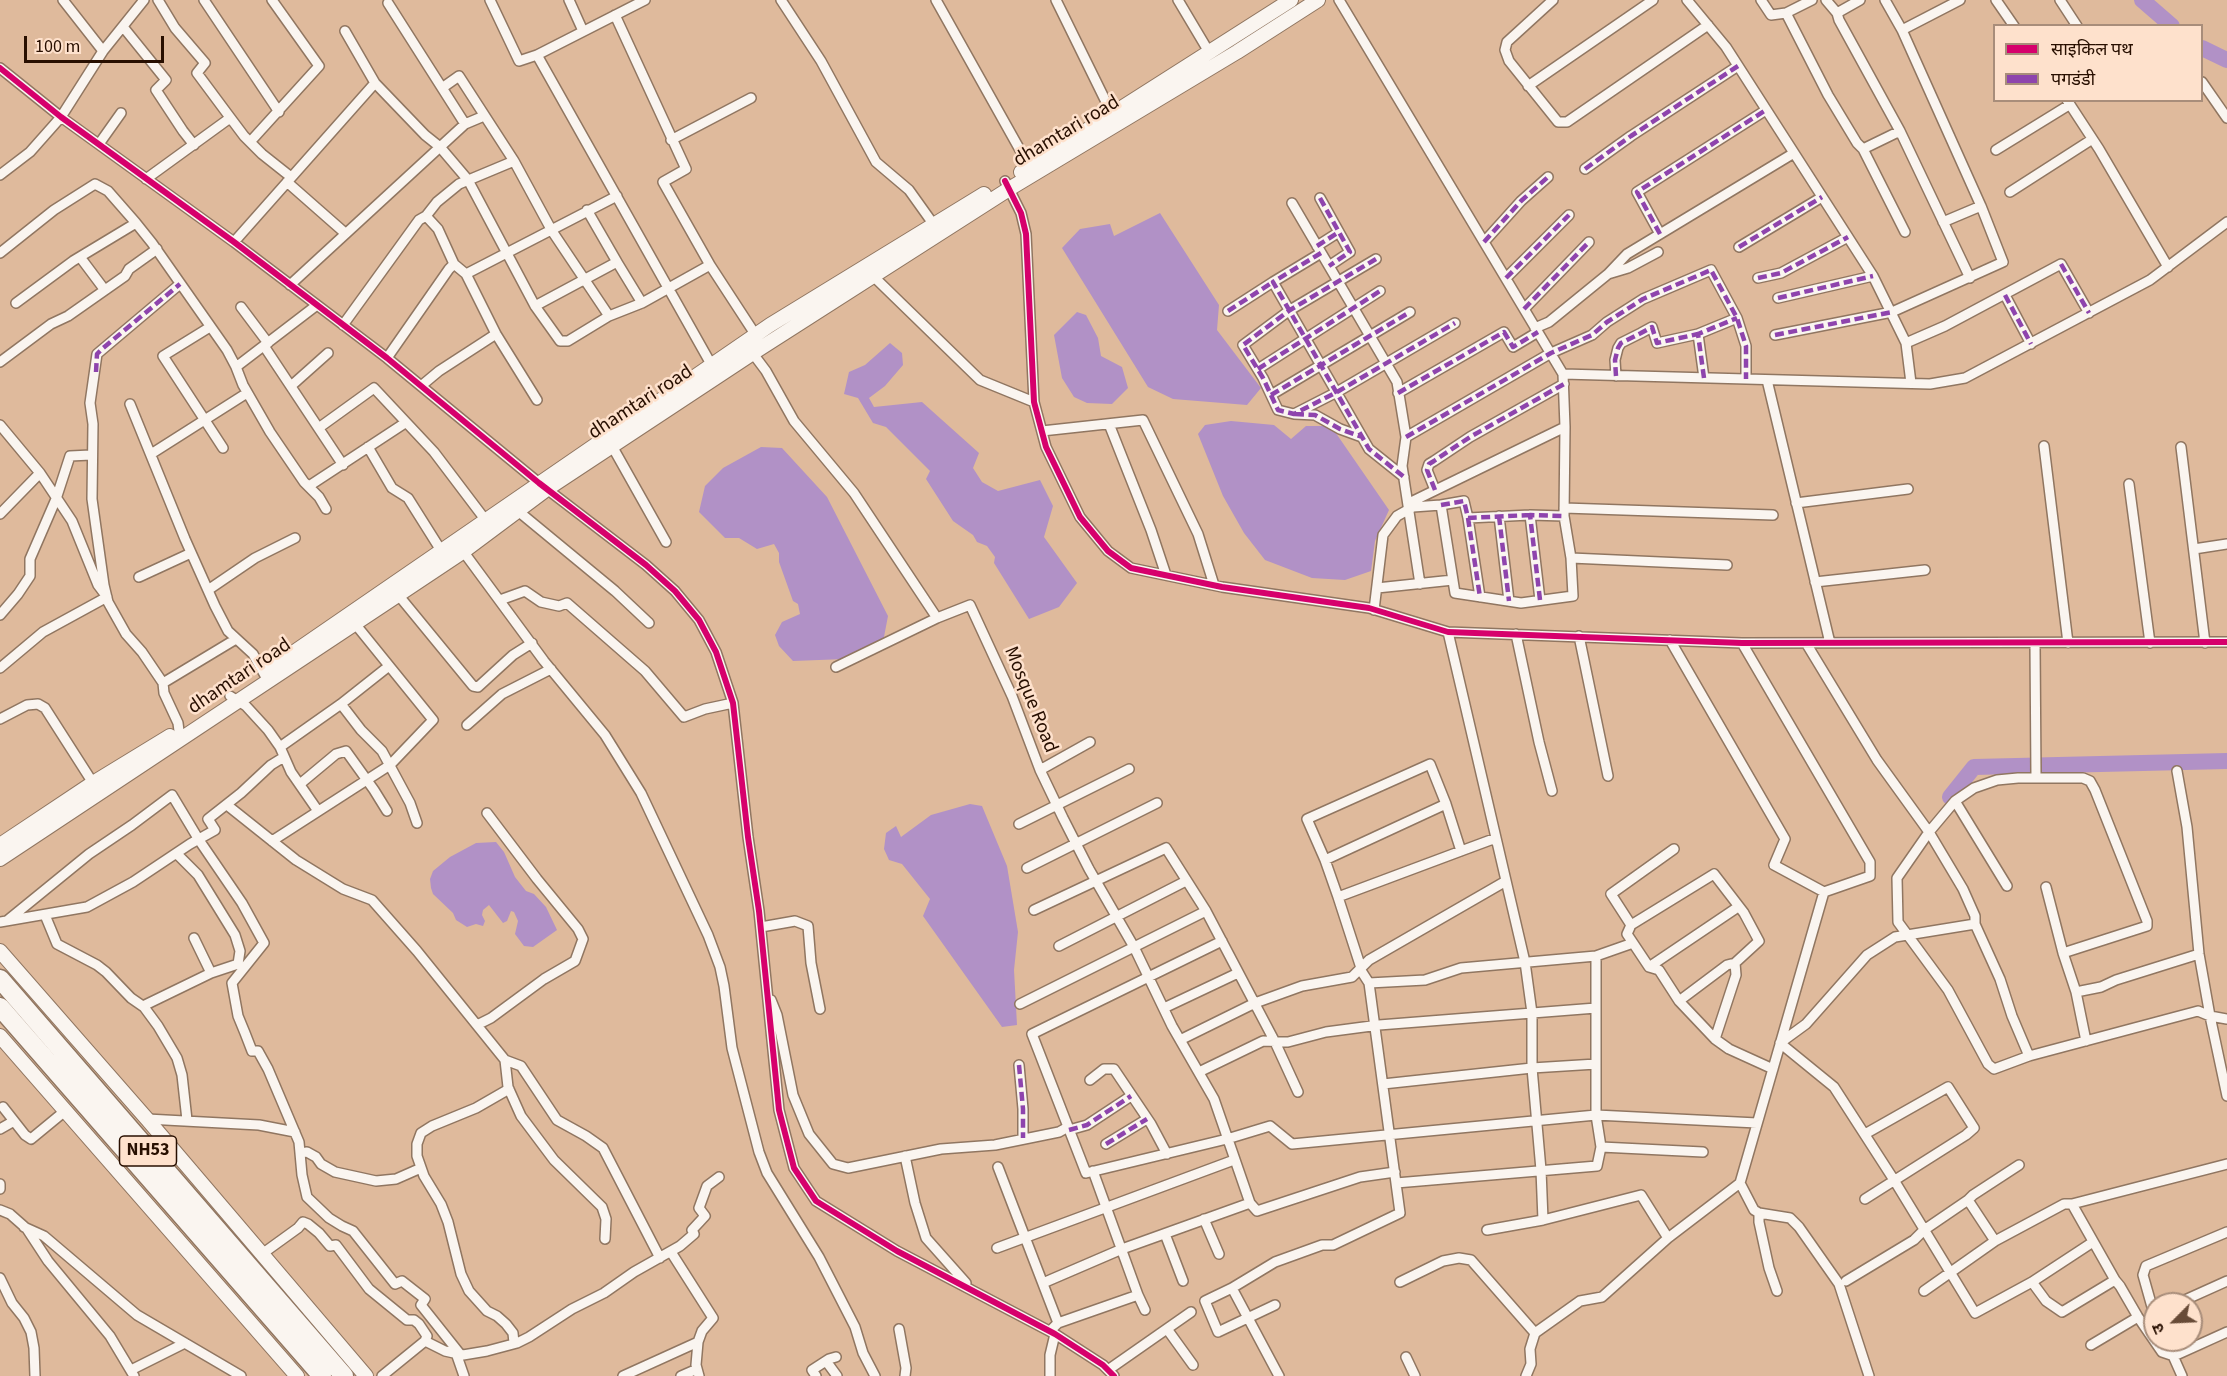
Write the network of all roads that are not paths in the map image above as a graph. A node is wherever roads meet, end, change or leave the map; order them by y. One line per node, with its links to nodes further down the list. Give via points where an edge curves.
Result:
1 (63, 0): 38 (street)
2 (144, 0): 34 (street)
3 (158, 0): 55 (street, via 175,28 205,63 197,74)
4 (204, 0): 50 (street)
5 (272, 0): 50 (street, via 319,66)
6 (491, 0): 40 (street, via 519,61)
7 (569, 0): 37 (street)
8 (645, 0): 30 (street)
9 (781, 0): 89 (street, via 821,61 876,162 909,190)
10 (936, 0): 69 (street)
11 (1056, 0): 52 (street)
12 (1178, 0): 39 (street)
13 (1291, 0): 39 (main road)
14 (1317, 0): 76 (main road, dhamtari road, via 1237,52)
15 (1339, 0): 97 (street)
16 (1553, 0): 45 (street, via 1507,42 1504,50)
17 (1653, 0): 45 (street)
18 (1687, 0): 33 (street)
19 (1761, 0): 29 (street, via 1771,15)
20 (1812, 0): 29 (street)
21 (1826, 0): 28 (street)
22 (1860, 0): 28 (street)
23 (1885, 0): 35 (street)
24 (1960, 0): 35 (street)
25 (1996, 0): 31 (street)
26 (2060, 0): 32 (street)
27 (388, 3): 46 (street)
28 (1837, 13): 58 (street)
29 (1786, 14): 65 (street, via 1828,95)
30 (615, 15): 37 (street); 59 (street)
31 (2013, 24)
32 (2076, 24)
33 (1708, 25): 41 (street); 45 (street, via 1567,122 1558,122)
34 (124, 28): 38 (street); 63 (street, via 166,80 156,90)
35 (1902, 30): 82 (street)
36 (345, 32): 43 (street)
37 (583, 32): 40 (street)
38 (103, 51): 54 (street)
39 (1209, 52): 52 (main road)
40 (537, 55): 78 (street)
41 (1738, 66): 49 (street); 70 (street)
42 (0, 68): 54 (street)
43 (375, 83): 64 (street); 74 (street)
44 (2203, 83): 56 (street)
45 (1528, 86)
46 (442, 88): 53 (street, via 459,76); 57 (street)
47 (752, 98): 59 (street)
48 (2068, 103): 60 (street); 66 (street)
49 (1766, 110): 67 (street); 94 (street, via 1637,192)
50 (279, 112): 61 (street)
51 (121, 113): 62 (street)
52 (1112, 114): 69 (main road)
53 (484, 116): 57 (street); 68 (street)
54 (61, 117): 62 (street); 71 (street, via 30,152)
55 (230, 118): 61 (street); 63 (street)
56 (2227, 118)
57 (465, 124): 64 (street)
58 (1900, 131): 65 (street); 86 (street)
59 (671, 140): 109 (street, via 686,169 663,182)
60 (2091, 140): 77 (street); 111 (street)
61 (250, 142): 74 (street)
62 (99, 144): 73 (street)
63 (194, 145): 73 (street)
64 (440, 147): 75 (street); 91 (street)
65 (1863, 149): 93 (street)
66 (1996, 150)
67 (1794, 153): 79 (street); 94 (street)
68 (514, 161): 75 (street); 90 (street)
69 (1029, 166): 76 (main road)
70 (1585, 169)
71 (0, 175)
72 (1548, 177): 97 (street)
73 (146, 178): 96 (street)
74 (289, 179): 91 (street); 96 (street)
75 (468, 180): 85 (street, via 437,202); 104 (street)
76 (1007, 185): 89 (main road); 112 (main road, dhamtari road); 178 (street, via 1026,234)
77 (2010, 192)
78 (617, 196): 83 (street); 124 (street)
79 (1822, 197): 95 (street); 99 (street)
80 (1320, 198): 92 (street)
81 (1292, 203): 101 (street)
82 (1981, 206): 86 (street); 118 (street, via 2003,262)
83 (587, 210): 90 (street); 107 (street)
84 (1569, 215): 116 (street)
85 (426, 216): 108 (street, via 438,229); 144 (street, via 419,220)
86 (1943, 222): 118 (street)
87 (2227, 222): 111 (street)
88 (136, 223): 100 (street); 103 (street, via 108,191 95,184 54,210); 105 (street)
89 (934, 225): 112 (main road)
90 (552, 231): 104 (street); 119 (street)
91 (345, 232): 123 (street)
92 (1339, 232): 101 (street); 110 (street, via 1350,252)
93 (1905, 232)
94 (1660, 234): 114 (street, via 1627,254)
95 (1848, 237): 115 (street); 117 (street, via 1781,273)
96 (234, 242): 123 (street)
97 (1484, 242): 116 (street)
98 (1590, 242): 135 (street)
99 (1739, 247)
100 (157, 249): 122 (street); 125 (street)
101 (1319, 249): 110 (street); 121 (street)
102 (1658, 252): 114 (street)
103 (0, 253)
104 (508, 253): 113 (street); 133 (street)
105 (80, 257): 125 (street); 129 (street)
106 (1376, 259): 120 (street)
107 (617, 262): 119 (street); 130 (street)
108 (454, 264): 113 (street); 158 (street)
109 (710, 265): 124 (street); 152 (street)
110 (1329, 266): 120 (street)
111 (2168, 267): 140 (street)
112 (869, 271): 152 (main road); 178 (street, via 980,380)
113 (466, 274): 147 (street)
114 (1608, 274): 146 (street)
115 (1873, 276): 128 (street); 139 (street)
116 (1506, 278): 135 (street)
117 (1758, 278)
118 (1970, 278): 139 (street)
119 (584, 280): 133 (street); 141 (street)
120 (1338, 281): 134 (street); 136 (street)
121 (1273, 282): 136 (street); 137 (street)
122 (180, 284): 145 (street); 196 (street, via 97,354 90,403)
123 (290, 285): 131 (street)
124 (669, 288): 130 (street); 161 (street)
125 (104, 289): 159 (street)
126 (1380, 291): 134 (street)
127 (2005, 296): 140 (street, via 2061,264); 153 (street); 154 (street)
128 (1778, 298)
129 (16, 303)
130 (642, 303): 141 (street)
131 (317, 305): 144 (street); 155 (street)
132 (241, 306): 155 (street)
133 (535, 306): 141 (street, via 560,341 568,341)
134 (1353, 307): 150 (street); 151 (street)
135 (1524, 309): 146 (street)
136 (1290, 310): 151 (street); 164 (street, via 1243,345)
137 (1228, 311)
138 (1410, 312): 150 (street)
139 (1892, 312): 149 (street); 153 (street)
140 (2089, 313): 154 (street)
141 (609, 316)
142 (1737, 318): 148 (street); 157 (street, via 1711,270 1643,299 1592,335); 168 (street, via 1746,346)
143 (1455, 323): 160 (street)
144 (343, 325): 158 (street)
145 (210, 327): 163 (street); 181 (street, via 163,356)
146 (1537, 330): 157 (street); 175 (street, via 1513,347 1504,332)
147 (496, 334): 172 (street); 177 (street)
148 (1698, 334): 165 (street, via 1657,343 1652,327 1621,343 1615,360); 166 (street)
149 (1775, 335)
150 (1370, 336): 160 (street); 162 (street)
151 (1306, 337): 162 (street); 164 (street)
152 (751, 343): 161 (main road); 190 (main road, dhamtari road); 244 (street, via 794,421 854,493)
153 (1906, 343): 170 (street)
154 (2031, 344): 170 (street, via 1965,378)
155 (266, 345): 163 (street); 171 (street)
156 (328, 353): 171 (street)
157 (1551, 353): 167 (street); 189 (street)
158 (387, 358): 172 (street)
159 (0, 362)
160 (1385, 363): 173 (street); 175 (street, via 1397,382)
161 (711, 364): 202 (main road)
162 (1321, 364): 173 (street); 176 (street)
163 (236, 367): 174 (street)
164 (1258, 369): 176 (street)
165 (1616, 376): 166 (street); 167 (street)
166 (1704, 378): 168 (street)
167 (1563, 379): 186 (street); 204 (street, via 1434,460 1427,470)
168 (1746, 379): 169 (street)
169 (1767, 380): 170 (street); 206 (street)
170 (1911, 384)
171 (291, 386): 185 (street)
172 (421, 386): 202 (street)
173 (1336, 392): 180 (street); 188 (street)
174 (247, 393): 181 (street); 201 (street)
175 (1398, 393): 189 (street)
176 (1271, 395): 180 (street, via 1278,410)
177 (537, 400)
178 (1034, 402): 187 (street)
179 (130, 404): 195 (street)
180 (1294, 414): 188 (street, via 1315,415)
181 (204, 419): 194 (street); 195 (street)
182 (405, 423): 185 (street, via 374,388); 192 (street); 217 (street, via 434,452)
183 (1109, 424): 187 (street); 228 (street); 233 (street, via 1143,420 1198,534)
184 (0, 425): 198 (street)
185 (320, 427): 197 (street)
186 (1565, 427): 204 (street); 211 (street)
187 (1042, 431): 228 (street, via 1080,517 1108,551 1131,568)
188 (1362, 437): 199 (street, via 1369,449)
189 (1406, 437): 199 (street)
190 (612, 446): 202 (main road, dhamtari road); 219 (street)
191 (2044, 446): 258 (street)
192 (368, 447): 197 (street); 223 (street, via 392,488 408,498)
193 (2181, 447): 222 (street)
194 (223, 448)
195 (151, 454): 224 (street)
196 (92, 455): 205 (street, via 70,456); 237 (street, via 92,499)
197 (343, 465): 201 (street)
198 (40, 473): 205 (street); 212 (street)
199 (1404, 477): 208 (street)
200 (2129, 484): 259 (street)
201 (309, 486): 209 (street)
202 (543, 486): 210 (main road, dhamtari road); 217 (main road); 268 (street, via 675,591 699,620 716,652)
203 (1908, 489): 206 (street)
204 (1435, 490): 208 (street)
205 (56, 499): 237 (street, via 72,521 98,585); 242 (street, via 30,559 30,576)
206 (1796, 503): 231 (street)
207 (1441, 505): 208 (street); 216 (street, via 1464,501); 230 (street)
208 (1410, 506): 232 (street); 234 (street, via 1383,535)
209 (326, 509)
210 (518, 511): 221 (main road, dhamtari road); 246 (street)
211 (1564, 512): 213 (street); 214 (street); 225 (street)
212 (0, 514)
213 (1530, 514): 215 (street); 240 (street)
214 (1773, 515)
215 (1499, 516): 216 (street); 241 (street)
216 (1468, 518): 238 (street)
217 (487, 522): 221 (main road)
218 (295, 538): 235 (street, via 255,558)
219 (666, 542)
220 (2227, 544): 222 (street)
221 (460, 547): 223 (main road); 236 (main road, dhamtari road); 239 (street)
222 (2194, 549): 252 (street)
223 (442, 552): 236 (main road)
224 (191, 553): 229 (street); 235 (street)
225 (1571, 558): 226 (street); 240 (street, via 1573,596)
226 (1727, 565)
227 (1925, 570): 231 (street)
228 (1166, 575): 233 (street)
229 (139, 577)
230 (1453, 580): 232 (street); 238 (street, via 1455,593)
231 (1815, 582): 257 (street)
232 (1420, 584): 234 (street)
233 (1214, 585): 243 (street)
234 (1377, 588): 243 (street)
235 (208, 590): 250 (street)
236 (395, 591): 245 (main road); 254 (street, via 473,686 478,687)
237 (107, 597): 263 (street, via 43,632); 266 (street, via 126,634)
238 (1480, 597): 241 (street)
239 (500, 600): 254 (street); 268 (street, via 525,591 541,602 559,606 567,603 645,671 684,717)
240 (1540, 600): 241 (street)
241 (1509, 601)
242 (2, 609)
243 (1374, 610): 247 (street)
244 (937, 618): 262 (street); 278 (street, Mosque Road, via 970,605 1012,696)
245 (352, 620): 261 (street); 265 (main road)
246 (649, 623)
247 (1448, 632): 248 (street); 297 (street)
248 (1516, 634): 249 (street); 285 (street)
249 (1579, 636): 251 (street); 280 (street)
250 (236, 639): 265 (street, via 253,654); 266 (street)
251 (1670, 640): 255 (street); 313 (street, via 1785,840 1774,865)
252 (2205, 642): 253 (street); 259 (street)
253 (2227, 642)
254 (532, 643): 264 (street)
255 (1742, 643): 256 (street); 313 (street, via 1870,862 1870,876)
256 (1806, 643): 257 (street); 296 (street, via 1877,760)
257 (1830, 643): 260 (street)
258 (2068, 643): 259 (street); 260 (street)
259 (2150, 643)
260 (2035, 644): 281 (street)
261 (389, 666): 269 (street); 276 (street, via 433,720)
262 (836, 667)
263 (0, 668)
264 (551, 669): 271 (street, via 502,694); 492 (street, via 599,727 641,793 708,935 724,986 732,1047 767,1173 819,1257)
265 (266, 677): 267 (main road)
266 (163, 683): 272 (street)
267 (235, 699): 272 (main road); 274 (street, via 259,718); 305 (main road, dhamtari road)
268 (733, 703): 323 (street)
269 (341, 704): 274 (street); 276 (street)
270 (0, 719): 283 (street, via 27,705 45,708)
271 (466, 725)
272 (179, 731): 283 (main road)
273 (1090, 742): 278 (street)
274 (280, 747): 275 (street)
275 (284, 757): 284 (street); 289 (street)
276 (390, 765): 282 (street); 294 (street)
277 (1129, 769): 290 (street)
278 (1040, 770): 290 (street, Mosque Road)
279 (2177, 771): 332 (street, via 2187,827)
280 (1608, 776)
281 (2036, 777): 286 (street, via 1997,780 1974,788); 331 (street, via 2090,781 2147,921 2147,926 2140,929)
282 (367, 779): 284 (street, via 346,751 336,754); 291 (street); 292 (street)
283 (93, 783): 301 (main road)
284 (300, 783): 291 (street)
285 (1552, 791)
286 (1955, 801): 296 (street); 311 (street)
287 (1157, 803): 300 (street)
288 (1446, 804): 303 (street); 306 (street); 306 (street, via 1430,764 1307,819)
289 (227, 805): 298 (street, via 208,819 215,830); 299 (street)
290 (1057, 805): 295 (street); 300 (street, Mosque Road)
291 (318, 811): 299 (street)
292 (387, 811)
293 (487, 813): 356 (street, via 583,939 575,961)
294 (417, 823)
295 (1019, 824)
296 (1929, 832): 321 (street, via 1964,890); 324 (street, via 1897,878 1898,922)
297 (1496, 838): 303 (street); 310 (street)
298 (199, 840): 304 (street); 320 (street, via 172,795); 389 (street, via 264,942 232,983 245,1034 252,1050 258,1051)
299 (273, 841): 356 (street, via 327,880 372,900)
300 (1076, 843): 307 (street); 308 (street, Mosque Road)
301 (0, 844)
302 (1674, 849): 322 (street, via 1611,894)
303 (1461, 851): 314 (street)
304 (177, 854): 318 (street, via 87,907); 338 (street, via 198,875 235,935 240,951 238,964)
305 (0, 859)
306 (1325, 860): 314 (street)
307 (1027, 868)
308 (1096, 881): 309 (street, via 1166,848); 316 (street); 319 (street, Mosque Road)
309 (1185, 881): 317 (street); 319 (street)
310 (1506, 881): 334 (street); 337 (street)
311 (2007, 886)
312 (2046, 887): 331 (street)
313 (1824, 892): 363 (street)
314 (1338, 897): 337 (street)
315 (1738, 908): 322 (street, via 1714,874); 335 (street, via 1759,941); 336 (street)
316 (1034, 910)
317 (1206, 910): 326 (street); 329 (street)
318 (45, 915): 320 (street); 348 (street, via 57,944 97,965)
319 (1117, 917): 328 (street); 329 (street, Mosque Road)
320 (4, 921)
321 (1976, 924): 324 (street); 365 (street)
322 (1631, 925): 327 (street, via 1627,934)
323 (761, 927): 343 (street); 352 (street, via 795,921 808,926)
324 (1908, 934): 363 (street, via 1895,937 1867,955 1806,1024); 365 (street, via 1948,990 1988,1064 1994,1069)
325 (194, 938): 338 (street)
326 (1222, 941): 339 (street); 340 (street)
327 (1634, 943): 333 (street); 336 (street)
328 (1059, 946)
329 (1134, 946): 340 (street, Mosque Road); 347 (street)
330 (0, 951): 381 (main road)
331 (2063, 953): 344 (street)
332 (2199, 954): 344 (street); 354 (street)
333 (1596, 956): 334 (street); 351 (street)
334 (1525, 962): 342 (street, via 1461,968 1425,980); 353 (street)
335 (1735, 963): 345 (street); 359 (street, via 1736,975)
336 (1648, 967): 345 (street, via 1659,970)
337 (1361, 968): 342 (street); 346 (street, via 1352,977 1302,986)
338 (211, 973): 348 (street)
339 (1238, 973): 346 (street); 350 (street)
340 (1149, 978): 350 (street, Mosque Road); 387 (street, via 1032,1034)
341 (0, 979): 461 (highway, NH53)
342 (1369, 983): 357 (street)
343 (766, 986): 399 (street, via 777,1015 793,1095 809,1134 833,1164 848,1168); 449 (street, via 779,1110 794,1168 816,1201 897,1251)
344 (2076, 992): 361 (street)
345 (1679, 1000): 359 (street)
346 (1255, 1003): 360 (street); 362 (street)
347 (1020, 1004)
348 (143, 1006): 383 (street, via 177,1058)
349 (0, 1007): 461 (highway, NH53)
350 (1164, 1008): 360 (street, Mosque Road)
351 (1596, 1008): 353 (street); 367 (street)
352 (820, 1009)
353 (1532, 1013): 357 (street); 369 (street)
354 (2210, 1016): 355 (street); 361 (street, via 2198,1011); 364 (street)
355 (2227, 1019)
356 (477, 1025): 366 (street)
357 (1375, 1026): 362 (street); 373 (street)
358 (0, 1036): 379 (main road)
359 (1715, 1039): 370 (street)
360 (1180, 1040): 371 (street, Mosque Road)
361 (2086, 1041): 365 (street)
362 (1275, 1042): 371 (street, via 1263,1041); 375 (street)
363 (1780, 1043): 370 (street); 391 (street, via 1834,1087)
364 (2223, 1054): 377 (street, via 2219,1061)
365 (2029, 1056)
366 (505, 1060): 374 (street); 438 (street, via 521,1066 557,1120 603,1148)
367 (1596, 1064): 369 (street); 380 (street)
368 (1019, 1065): 392 (street)
369 (1532, 1068): 373 (street); 384 (street)
370 (1773, 1069): 386 (street)
371 (1199, 1072): 393 (street, Mosque Road, via 1214,1099)
372 (1090, 1080): 376 (street, via 1104,1069 1114,1069)
373 (1383, 1084): 390 (street)
374 (509, 1089): 404 (street, via 422,1133 417,1144); 430 (street, via 522,1116 554,1160 602,1207)
375 (1298, 1092)
376 (1131, 1096): 382 (street); 387 (street, via 1087,1125)
377 (2227, 1096)
378 (3, 1107): 385 (street)
379 (65, 1111): 385 (street, via 31,1139); 482 (main road)
380 (1596, 1115): 384 (street); 386 (street); 395 (street)
381 (147, 1119): 383 (street); 436 (main road)
382 (1148, 1119): 394 (street); 398 (street)
383 (187, 1120): 389 (street)
384 (1537, 1120): 390 (street); 405 (street)
385 (14, 1121): 388 (street)
386 (1757, 1123): 412 (street)
387 (1069, 1128): 392 (street); 406 (street, via 1086,1173)
388 (0, 1129)
389 (295, 1132): 397 (street)
390 (1391, 1134): 393 (street, via 1292,1144 1270,1126); 407 (street)
391 (1865, 1134): 409 (street); 409 (street, via 1948,1087 1974,1128)
392 (1023, 1138): 399 (street)
393 (1227, 1139): 398 (street); 400 (street, Mosque Road)
394 (1106, 1144)
395 (1601, 1147): 396 (street); 405 (street, via 1597,1166)
396 (1703, 1152)
397 (300, 1153): 404 (street, via 307,1152 335,1172 376,1181 396,1179); 473 (street, via 307,1197 329,1218 353,1231 395,1284 402,1281 425,1299 421,1305)
398 (1167, 1154): 406 (street)
399 (905, 1156): 449 (street, via 926,1238)
400 (1234, 1160): 416 (street, Mosque Road); 418 (street)
401 (2227, 1164): 417 (street)
402 (2019, 1165): 415 (street)
403 (998, 1167): 428 (street)
404 (421, 1168): 470 (street, via 441,1204 469,1291 487,1311 507,1324)
405 (1541, 1170): 410 (street); 422 (street)
406 (1093, 1171): 418 (street)
407 (1395, 1172): 410 (street); 416 (street, via 1360,1178 1257,1211)
408 (718, 1177): 435 (street, via 707,1186 699,1208 705,1216 692,1230 694,1234)
409 (1894, 1180): 414 (street); 425 (street)
410 (1396, 1183): 448 (street, via 1400,1212 1333,1245 1322,1245 1275,1262)
411 (0, 1184): 413 (street)
412 (1740, 1184): 420 (street); 429 (street)
413 (0, 1189)
414 (1865, 1199)
415 (1968, 1200): 425 (street); 431 (street)
416 (1250, 1203): 421 (street)
417 (2072, 1204): 431 (street, via 2064,1204); 432 (street)
418 (1107, 1209): 428 (street); 434 (street)
419 (0, 1210): 423 (street)
420 (1759, 1213): 450 (street); 498 (street, via 1790,1218 1839,1284)
421 (1204, 1219): 427 (street); 437 (street)
422 (1543, 1220): 424 (street); 429 (street, via 1641,1195)
423 (24, 1227): 469 (street, via 44,1236 137,1314); 478 (street, via 110,1336)
424 (1487, 1230)
425 (1924, 1230): 439 (street); 443 (street)
426 (2227, 1232): 452 (street, via 2146,1266 2143,1275)
427 (1165, 1234): 434 (street); 442 (street)
428 (1025, 1238): 433 (street); 445 (street)
429 (1668, 1238): 466 (street, via 1602,1297 1580,1301)
430 (605, 1239)
431 (1995, 1241): 439 (street)
432 (2093, 1242): 441 (street); 447 (street)
433 (997, 1248)
434 (1122, 1249): 445 (street); 454 (street)
435 (670, 1251): 438 (street); 468 (street, via 712,1318)
436 (262, 1254): 467 (street, via 303,1222 308,1224 330,1246 336,1245 369,1289 406,1320 419,1324 427,1336); 485 (main road)
437 (1219, 1254)
438 (660, 1258): 470 (street)
439 (1951, 1274): 447 (street, via 1975,1313); 451 (street)
440 (0, 1278): 480 (street, via 31,1332)
441 (2115, 1280): 447 (street, via 2062,1312 2046,1301); 459 (street)
442 (1183, 1281)
443 (1846, 1281)
444 (2227, 1281): 453 (street)
445 (1043, 1282): 460 (street)
446 (1400, 1282): 466 (street, via 1443,1261 1471,1260)
447 (2032, 1282)
448 (1232, 1288): 458 (street); 458 (street, via 1205,1301 1218,1332)
449 (975, 1291): 465 (street)
450 (1777, 1291)
451 (1924, 1291)
452 (2148, 1292)
453 (2203, 1292)
454 (1138, 1295): 456 (street); 460 (street)
455 (1275, 1305): 458 (street)
456 (1145, 1310)
457 (1191, 1312): 463 (street)
458 (1248, 1317): 495 (street)
459 (2138, 1317): 471 (street); 474 (street, via 2162,1352)
460 (1058, 1323): 465 (street)
461 (291, 1328): 483 (highway, NH53); 484 (highway, NH53)
462 (899, 1329): 493 (street)
463 (1167, 1329): 476 (street); 479 (street)
464 (2227, 1332): 474 (street)
465 (1053, 1333): 479 (street); 494 (street)
466 (1535, 1333): 497 (street)
467 (425, 1341): 473 (street); 486 (street)
468 (699, 1342): 477 (street); 488 (street)
469 (185, 1343): 478 (street); 481 (street)
470 (514, 1343): 473 (street, via 488,1351)
471 (2091, 1346)
472 (2172, 1352): 474 (street)
473 (458, 1353): 487 (street)
474 (2174, 1356): 499 (street)
475 (1406, 1357): 496 (street)
476 (1193, 1365)
477 (698, 1372): 489 (street)
478 (132, 1373)
479 (1111, 1373)
480 (35, 1376)
481 (241, 1376)
482 (297, 1376)
483 (322, 1376)
484 (344, 1376)
485 (366, 1376)
486 (382, 1376)
487 (464, 1376)
488 (623, 1376)
489 (681, 1376)
490 (816, 1376): 491 (street, via 812,1370 831,1359)
491 (837, 1376)
492 (875, 1376)
493 (905, 1376)
494 (1050, 1376)
495 (1279, 1376)
496 (1415, 1376)
497 (1526, 1376)
498 (1869, 1376)
499 (2182, 1376)

